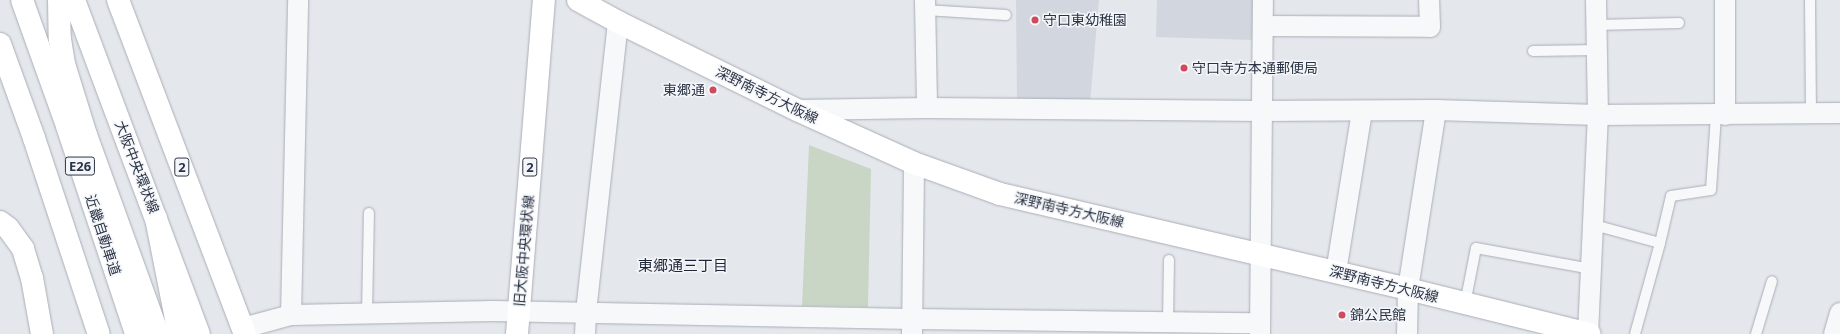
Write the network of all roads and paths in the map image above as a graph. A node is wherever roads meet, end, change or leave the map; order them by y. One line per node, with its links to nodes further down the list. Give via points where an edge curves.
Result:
1 (22, 0): 56 (main road, 近畿自動車道 / E26)
2 (59, 0): 52 (main road, via 64,64 86,135)
3 (74, 0): 33 (main road, 大阪中央環状線)
4 (118, 0): 53 (main road, 2)
5 (298, 0): 48 (street)
6 (544, 0): 44 (main road, 旧大阪中央環状線 / 2)
7 (578, 0): 15 (main road, 深野南寺方大阪線)
8 (1263, 0): 18 (street)
9 (1430, 0): 18 (street, via 1430,27)
10 (1596, 0): 17 (street)
11 (1726, 0): 28 (street)
12 (1810, 0): 29 (lane)
13 (925, 5): 14 (lane); 22 (street)
14 (1006, 15)
15 (618, 22): 23 (main road, 深野南寺方大阪線); 45 (street)
16 (1679, 24): 17 (lane)
17 (1596, 25): 21 (street)
18 (1263, 26): 25 (street)
19 (0, 44): 55 (main road, E26)
20 (1533, 50): 21 (lane)
21 (1597, 50): 30 (street)
22 (927, 108): 23 (street); 25 (street)
23 (797, 110): 31 (main road, 深野南寺方大阪線)
24 (1436, 110): 26 (street); 30 (street); 42 (street)
25 (1262, 111): 26 (street); 37 (street)
26 (1362, 111): 40 (street)
27 (1840, 113): 29 (street)
28 (1721, 114): 29 (street); 30 (street); 36 (lane, via 1710,190 1671,196)
29 (1811, 114)
30 (1598, 115): 35 (street)
31 (914, 162): 37 (main road, 深野南寺方大阪線, via 1000,194); 50 (street)
32 (369, 213): 47 (lane)
33 (156, 218): 52 (main road); 57 (main road, 大阪中央環状線)
34 (0, 222): 54 (main road, via 8,228 23,249 32,278)
35 (1594, 225): 36 (lane); 39 (street)
36 (1660, 243): 62 (lane)
37 (1261, 255): 40 (main road, 深野南寺方大阪線); 51 (street)
38 (1169, 260): 49 (lane)
39 (1592, 269): 43 (lane, via 1476,248); 61 (street)
40 (1336, 272): 42 (main road, 深野南寺方大阪線)
41 (1772, 281): 63 (lane)
42 (1408, 289): 43 (main road, 深野南寺方大阪線); 60 (street)
43 (1465, 304): 61 (main road, 深野南寺方大阪線)
44 (519, 311): 45 (street); 47 (street); 58 (main road, 旧大阪中央環状線 / 2)
45 (586, 312): 50 (street); 59 (street)
46 (1840, 313): 64 (street)
47 (367, 314): 48 (street)
48 (291, 315): 53 (street)
49 (1168, 322): 50 (street); 51 (street)
50 (912, 327)
51 (1260, 328)
52 (171, 331)
53 (244, 331)
54 (42, 334)
55 (99, 334)
56 (136, 334)
57 (199, 334)
58 (517, 334)
59 (585, 334)
60 (1407, 334)
61 (1589, 334)
62 (1635, 334)
63 (1756, 334)
64 (1834, 334)

